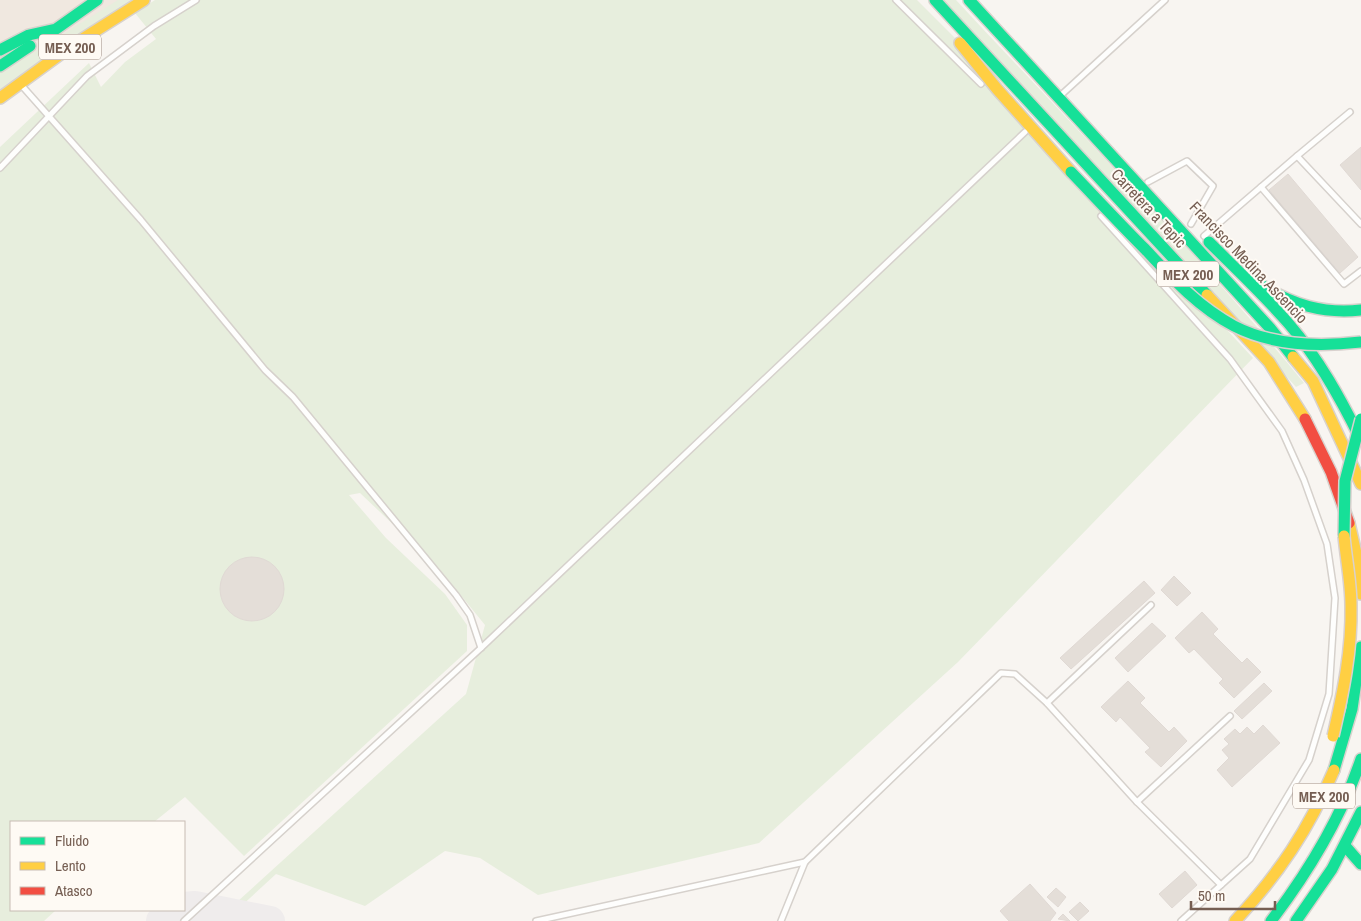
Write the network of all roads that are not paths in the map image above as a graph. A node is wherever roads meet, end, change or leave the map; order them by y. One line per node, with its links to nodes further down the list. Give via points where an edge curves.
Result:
1 (98, 0): 9 (main road, MEX 200)
2 (144, 0): 12 (main road, MEX 200)
3 (196, 0): 17 (lane, via 97,68)
4 (896, 0): 13 (lane)
5 (927, 0): 33 (main road, bridge, via 988,78 1071,172 1188,295 1234,326 1259,336 1325,346)
6 (935, 0): 37 (main road, Carretera a Tepic / MEX 200, via 1269,362 1299,406 1322,451 1352,536)
7 (969, 0): 15 (main road, Carretera a Tepic / MEX 200)
8 (1165, 0): 15 (lane)
9 (56, 29): 10 (main road, MEX 200, via 29,35); 11 (main road)
10 (0, 50)
11 (0, 66)
12 (19, 83): 14 (main road, MEX 200); 17 (lane)
13 (987, 89)
14 (0, 98)
15 (1058, 98): 19 (main road, Carretera a Tepic / MEX 200)
16 (1350, 112): 22 (lane)
17 (49, 116): 23 (lane); 40 (lane, via 141,220 265,370 293,397 456,595 470,615)
18 (1018, 125): 20 (lane)
19 (1086, 128): 24 (main road, Francisco Medina Ascencio); 36 (main road, Carretera a Tepic / MEX 200, via 1264,321 1313,381)
20 (1025, 132): 21 (lane); 40 (lane)
21 (1031, 140)
22 (1297, 156): 25 (lane); 28 (lane)
23 (0, 168)
24 (1148, 182): 27 (main road, Francisco Medina Ascencio); 27 (lane, via 1187,161 1213,186)
25 (1261, 187): 29 (lane); 31 (lane, via 1344,284)
26 (1095, 210): 49 (lane, via 1230,360 1282,431 1327,544 1335,598 1329,694 1309,760 1250,859)
27 (1190, 224): 29 (main road, Francisco Medina Ascencio)
28 (1361, 224)
29 (1203, 237): 30 (main road, Francisco Medina Ascencio)
30 (1222, 256): 32 (main road, via 1255,281 1296,305 1330,312); 35 (main road, Francisco Medina Ascencio, via 1289,324 1321,366)
31 (1361, 271)
32 (1361, 310)
33 (1361, 342)
34 (1361, 419): 54 (main road, bridge, via 1348,460 1344,486 1343,521 1351,625 1344,688 1334,736 1318,781 1294,829 1267,875)
35 (1361, 440)
36 (1361, 484)
37 (1361, 594)
38 (1151, 605): 41 (lane)
39 (1361, 647): 54 (main road, MEX 200, via 1349,729 1328,787 1304,835 1273,879)
40 (481, 648): 50 (lane)
41 (1047, 703): 44 (lane); 47 (lane, via 1015,674 1001,673)
42 (1230, 716): 44 (lane)
43 (1361, 759): 55 (main road, MEX 200, via 1353,785 1334,824 1305,874)
44 (1137, 802): 49 (lane)
45 (1361, 814): 46 (main road)
46 (1346, 847): 48 (main road); 56 (main road, via 1330,876)
47 (805, 862): 51 (lane); 52 (lane)
48 (1361, 864)
49 (1221, 885): 53 (lane)
50 (184, 921)
51 (536, 921)
52 (781, 921)
53 (1181, 921)
54 (1234, 921)
55 (1271, 921)
56 (1296, 921)

